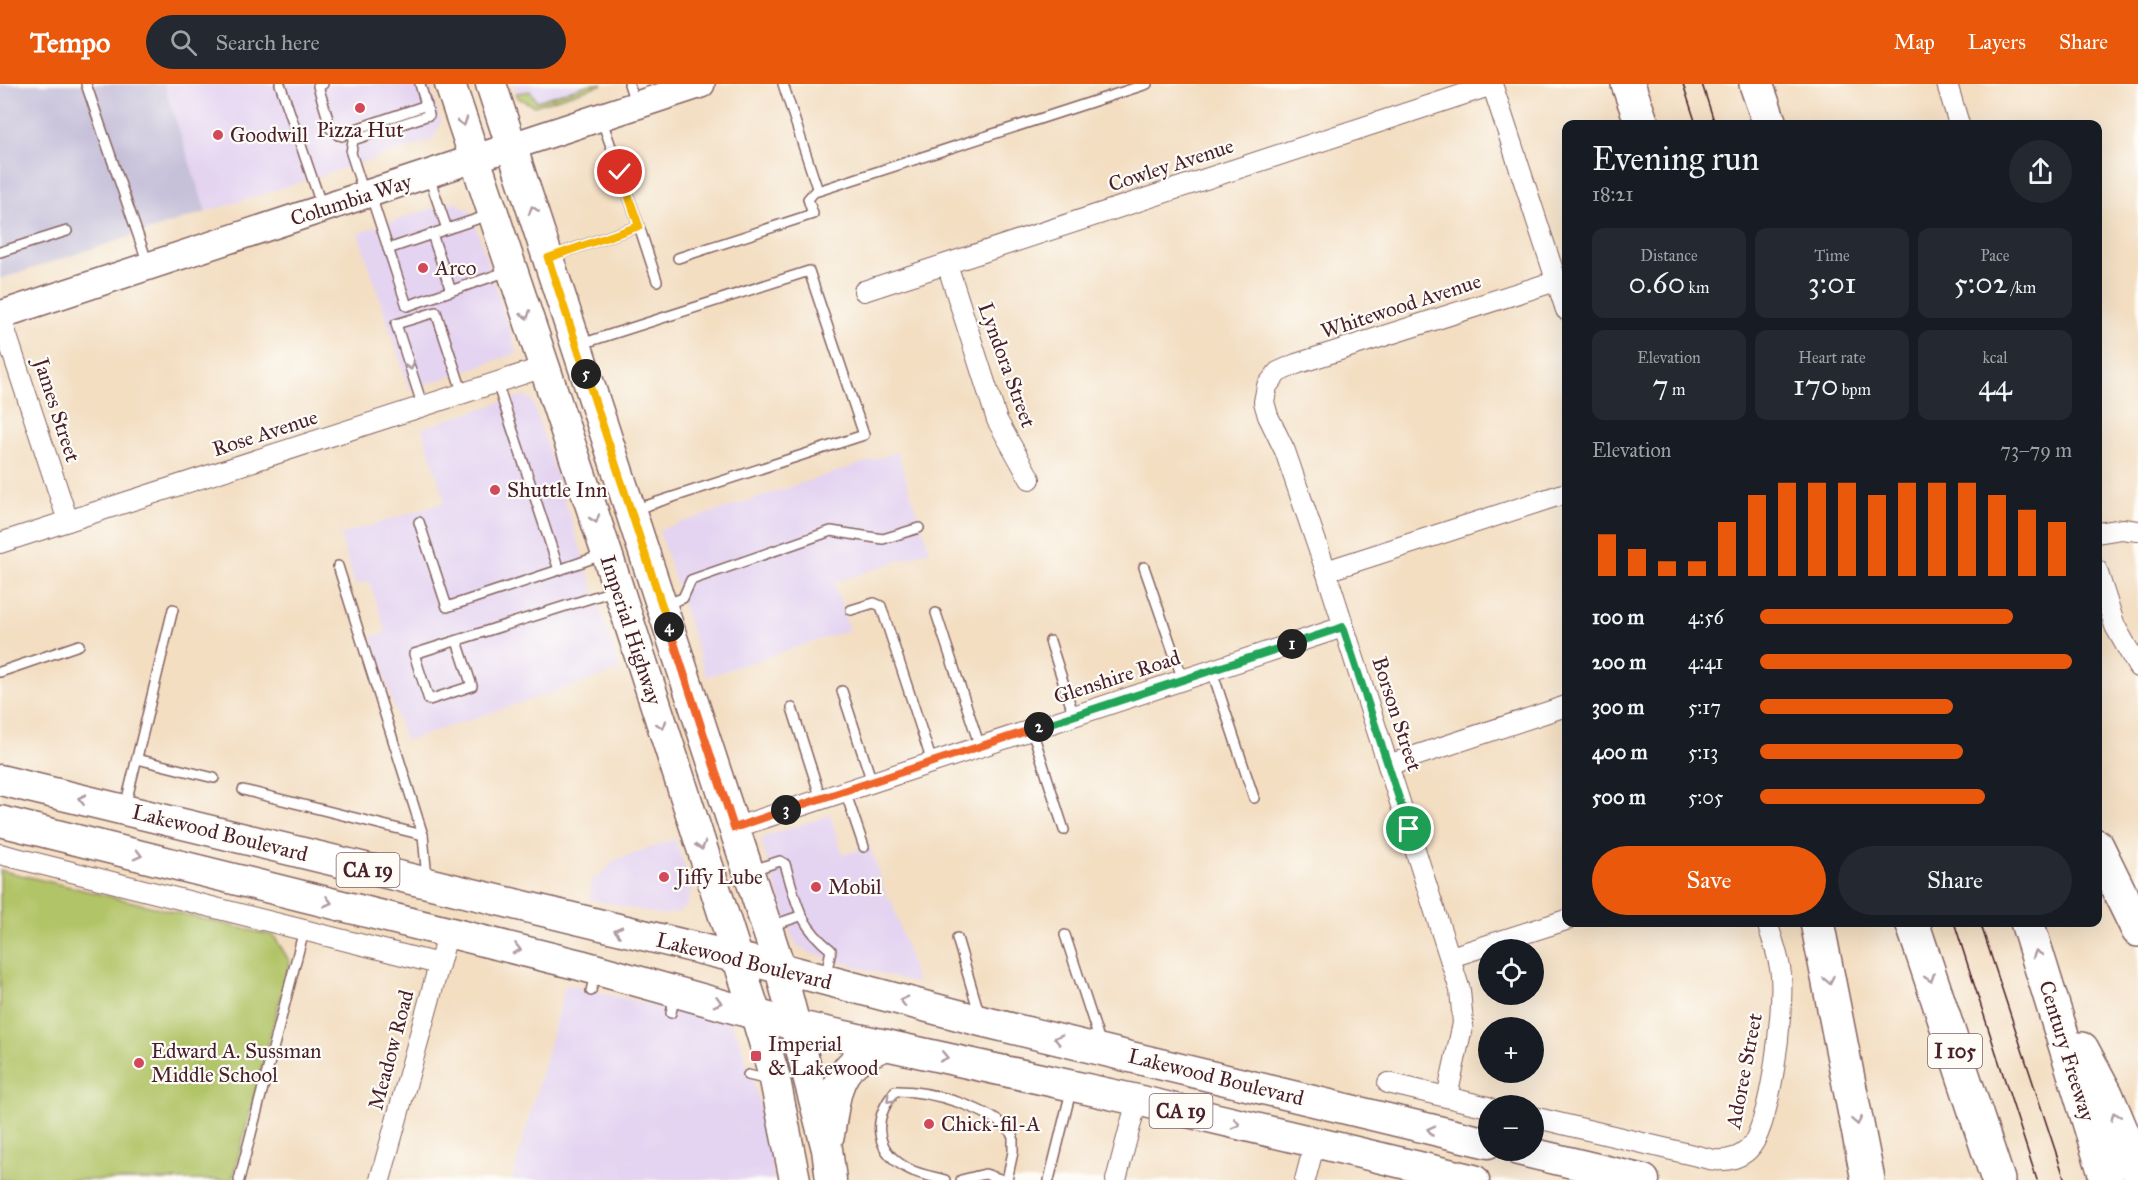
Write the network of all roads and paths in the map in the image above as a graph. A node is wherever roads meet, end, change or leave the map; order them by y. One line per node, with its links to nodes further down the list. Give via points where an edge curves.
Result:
1 (86, 84): 39 (lane)
2 (280, 84): 29 (lane)
3 (323, 84): 22 (lane, via 318,86 332,129)
4 (420, 84): 16 (lane)
5 (450, 84): 25 (main road, Imperial Highway, one-way to 25)
6 (701, 84): 15 (street, Columbia Way)
7 (783, 84): 27 (lane)
8 (1147, 84): 27 (lane)
9 (1620, 84): 18 (highway)
10 (1628, 84): 19 (highway)
11 (1756, 84): 20 (highway)
12 (1947, 84): 21 (street)
13 (496, 85): 24 (main road, Imperial Highway)
14 (1492, 85): 40 (street, Cowley Avenue); 42 (street)
15 (651, 93): 17 (street, Columbia Way)
16 (427, 105): 22 (lane); 23 (lane, via 429,115)
17 (601, 117): 24 (street, Columbia Way); 31 (lane)
18 (1631, 120)
19 (1641, 120)
20 (1769, 120)
21 (1958, 120)
22 (338, 135): 23 (lane)
23 (353, 140): 28 (lane, via 351,153)
24 (512, 147): 25 (street, Columbia Way); 37 (main road, Imperial Highway, one-way to 24)
25 (475, 159): 26 (street, Columbia Way); 30 (main road, Imperial Highway)
26 (429, 175): 28 (street, Columbia Way); 32 (lane)
27 (818, 189): 38 (lane, via 808,199 813,214)
28 (367, 194): 29 (street, Columbia Way); 35 (lane)
29 (323, 209): 39 (street, Columbia Way)
30 (493, 213): 32 (lane); 41 (main road, Imperial Highway)
31 (639, 226): 37 (lane); 43 (lane)
32 (447, 229): 34 (lane)
33 (67, 231): 36 (lane)
34 (432, 234): 35 (lane); 44 (lane)
35 (388, 249): 44 (lane, via 407,306)
36 (0, 252)
37 (548, 258): 48 (main road, Imperial Highway)
38 (678, 258)
39 (148, 264): 47 (street, Columbia Way)
40 (947, 264): 45 (street, Cowley Avenue); 54 (street, Lyndora Street, via 997,420)
41 (511, 270): 44 (lane); 49 (main road, Imperial Highway, one-way to 49)
42 (1556, 280): 46 (street); 51 (street, Whitewood Avenue, via 1296,364 1278,372)
43 (657, 281)
44 (451, 291)
45 (864, 291)
46 (1562, 298)
47 (0, 315): 57 (street, James Street)
48 (577, 345): 56 (main road, Imperial Highway); 56 (lane, via 809,271 864,435)
49 (544, 367): 50 (street, Rose Avenue); 63 (main road, Imperial Highway, one-way to 63)
50 (497, 383): 52 (street, Rose Avenue); 66 (lane)
51 (1267, 386): 67 (street, Borson Street, via 1264,402 1268,416 1285,451)
52 (463, 394): 53 (street, Rose Avenue); 53 (lane, one-way to 53, via 436,312 396,324)
53 (423, 407): 57 (street, Rose Avenue)
54 (1030, 479)
55 (1562, 494): 67 (street)
56 (631, 510): 70 (main road, Imperial Highway)
57 (68, 521): 62 (street, Rose Avenue)
58 (419, 522): 66 (lane, via 447,606)
59 (919, 528): 70 (lane, via 883,540 831,531 691,580 683,598)
60 (2138, 531): 61 (street)
61 (2102, 532)
62 (0, 543)
63 (607, 554): 66 (lane); 69 (main road, Imperial Highway)
64 (338, 567): 104 (lane)
65 (1144, 567): 83 (lane)
66 (559, 570)
67 (1326, 571): 76 (street, Borson Street)
68 (2102, 586): 80 (street, via 2115,626)
69 (618, 590): 73 (lane); 123 (main road, Imperial Highway, one-way to 123)
70 (662, 606): 102 (main road, Imperial Highway)
71 (173, 609): 90 (lane)
72 (851, 610): 91 (lane, via 874,603 881,606)
73 (549, 612): 75 (lane); 77 (lane)
74 (936, 613): 89 (lane)
75 (552, 623)
76 (1343, 627): 81 (street, Glenshire Road); 92 (street, Borson Street)
77 (457, 641): 77 (lane, via 414,654 429,700 472,686)
78 (1050, 641): 87 (lane)
79 (79, 645): 82 (lane)
80 (2138, 667)
81 (1212, 671): 83 (street, Glenshire Road); 98 (lane)
82 (0, 672)
83 (1183, 680): 87 (street, Glenshire Road)
84 (842, 691): 95 (lane)
85 (1562, 707): 92 (street)
86 (792, 708): 99 (lane)
87 (1074, 716): 88 (street, Glenshire Road)
88 (1032, 730): 89 (street, Glenshire Road); 103 (lane)
89 (980, 747): 91 (street, Glenshire Road)
90 (137, 759): 93 (lane); 100 (lane)
91 (932, 762): 95 (street, Glenshire Road)
92 (1388, 765): 122 (street, Borson Street)
93 (214, 778)
94 (0, 780): 100 (main road, Lakewood Boulevard / CA 19, one-way to 94)
95 (872, 782): 97 (street, Glenshire Road)
96 (243, 790): 104 (lane)
97 (845, 791): 99 (street, Glenshire Road); 105 (lane)
98 (1254, 798)
99 (821, 799): 102 (street, Glenshire Road)
100 (125, 809): 109 (main road, Lakewood Boulevard / CA 19)
101 (0, 821): 119 (main road, Lakewood Boulevard / CA 19, one-way to 119)
102 (734, 828): 108 (main road, Imperial Highway)
103 (1064, 830)
104 (423, 835): 109 (lane)
105 (864, 847)
106 (0, 854): 117 (street)
107 (2102, 856): 118 (highway)
108 (749, 872): 110 (lane, via 780,861 785,864); 112 (main road, Imperial Highway)
109 (427, 884): 123 (main road, Lakewood Boulevard / CA 19, one-way to 109)
110 (800, 916): 112 (lane); 126 (lane, via 812,935 831,950)
111 (1562, 921): 122 (street)
112 (767, 927): 125 (main road, Imperial Highway)
113 (1768, 927): 138 (street, Adoree Street, via 1781,975 1780,1027 1761,1125 1753,1144 1742,1155 1714,1160)
114 (1818, 927): 158 (highway, one-way to 158)
115 (1914, 927): 159 (highway, I 105, one-way to 159)
116 (2029, 927): 127 (highway, Century Freeway, one-way to 116)
117 (304, 929): 124 (street); 146 (lane)
118 (2138, 930)
119 (448, 932): 124 (street, Meadow Road); 128 (main road, Lakewood Boulevard / CA 19, one-way to 128, via 673,1002)
120 (1065, 935): 132 (lane)
121 (957, 938): 129 (lane)
122 (1451, 957): 135 (street, Borson Street, via 1460,990 1462,1023)
123 (736, 960): 125 (main road, Lakewood Boulevard / CA 19); 128 (main road, Imperial Highway)
124 (439, 964): 147 (street, Meadow Road)
125 (780, 968): 126 (main road, Lakewood Boulevard / CA 19); 130 (main road, Imperial Highway)
126 (825, 980): 129 (main road, Lakewood Boulevard / CA 19, one-way to 126)
127 (2047, 986): 143 (highway, one-way to 127, via 2106,1094); 160 (highway, Century Freeway)
128 (754, 1012): 130 (main road, Lakewood Boulevard / CA 19); 148 (main road, Imperial Highway, via 761,1078)
129 (981, 1021): 132 (main road, Lakewood Boulevard / CA 19, one-way to 129)
130 (794, 1025): 131 (main road, Lakewood Boulevard / CA 19); 141 (main road, Imperial Highway)
131 (887, 1045): 134 (main road, Lakewood Boulevard / CA 19, one-way to 134); 141 (main road, via 864,1053 846,1072 838,1086)
132 (1103, 1050): 139 (main road, Lakewood Boulevard / CA 19, one-way to 132)
133 (1388, 1083): 135 (street)
134 (1072, 1086): 136 (main road, Lakewood Boulevard / CA 19); 153 (lane)
135 (1447, 1097): 137 (street)
136 (1137, 1100): 140 (main road, Lakewood Boulevard / CA 19, one-way to 140); 154 (street)
137 (1478, 1105)
138 (1544, 1120)
139 (1478, 1141)
140 (1315, 1142): 144 (main road, Lakewood Boulevard / CA 19); 155 (street)
141 (827, 1149): 149 (main road, Imperial Highway)
142 (1544, 1156): 157 (main road)
143 (2138, 1170)
144 (1435, 1175): 156 (main road, Lakewood Boulevard / CA 19)
145 (913, 1176): 150 (lane); 152 (lane, one-way to 145, via 1013,1152 1013,1134 1002,1121 938,1097 895,1091 883,1107 879,1134 886,1150)
146 (239, 1180)
147 (380, 1180)
148 (795, 1180)
149 (831, 1180)
150 (945, 1180)
151 (961, 1180): 152 (lane, via 985,1174)
152 (1005, 1180)
153 (1049, 1180)
154 (1116, 1180)
155 (1305, 1180)
156 (1474, 1180)
157 (1644, 1180)
158 (1868, 1180)
159 (1998, 1180)
160 (2107, 1180)

